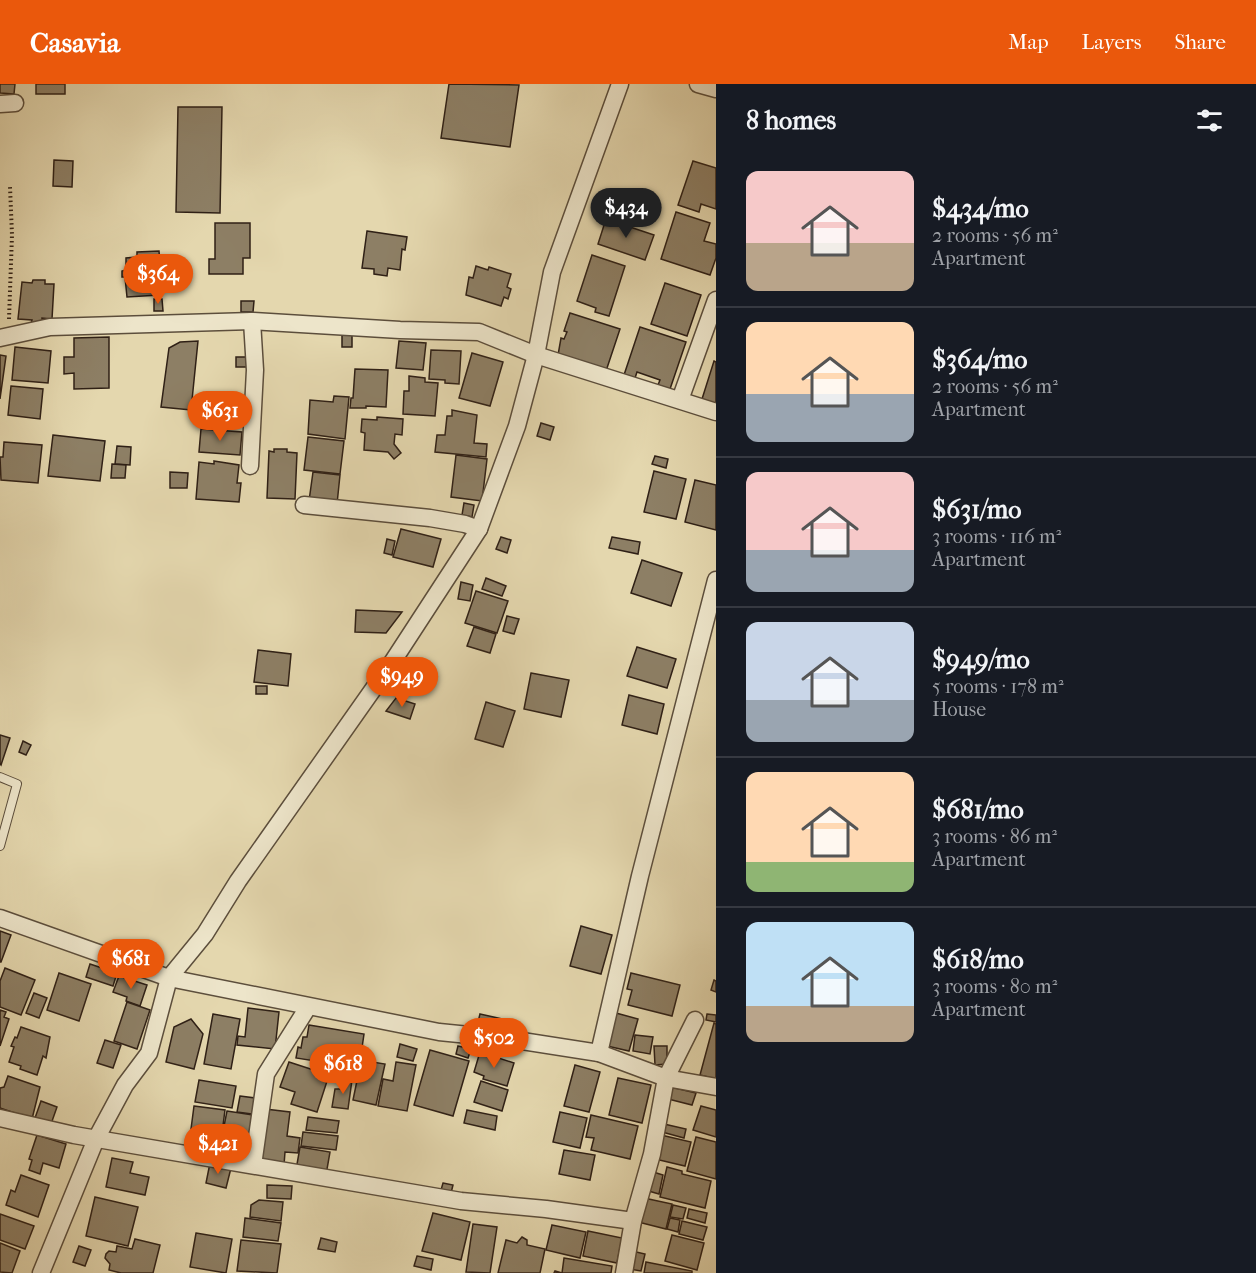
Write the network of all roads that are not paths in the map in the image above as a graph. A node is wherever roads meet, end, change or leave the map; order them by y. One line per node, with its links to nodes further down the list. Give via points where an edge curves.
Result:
1 (620, 84): 7 (street, via 552,272)
2 (698, 84): 3 (street)
3 (716, 89)
4 (716, 300): 8 (street)
5 (252, 321): 6 (street, via 50,327); 7 (street, via 479,332); 10 (street, via 255,370)
6 (4, 338)
7 (537, 355): 8 (street); 12 (street, via 517,426)
8 (680, 400): 9 (street)
9 (716, 412)
10 (250, 466)
11 (304, 505): 12 (street, via 430,518)
12 (479, 529): 17 (street, via 205,934)
13 (716, 580): 20 (street)
14 (0, 777): 15 (lane, via 17,784)
15 (0, 846)
16 (0, 918): 17 (street)
17 (169, 978): 18 (street); 24 (street, via 149,1053 125,1085)
18 (308, 1007): 20 (street, via 439,1032); 25 (street, via 266,1074)
19 (695, 1020): 21 (street)
20 (599, 1053): 21 (street)
21 (666, 1078): 22 (street); 26 (street, via 652,1154)
22 (716, 1087)
23 (0, 1118): 24 (street)
24 (96, 1139): 25 (street); 27 (street)
25 (253, 1165): 26 (street, via 461,1201)
26 (633, 1221): 28 (street)
27 (41, 1273)
28 (624, 1273)

